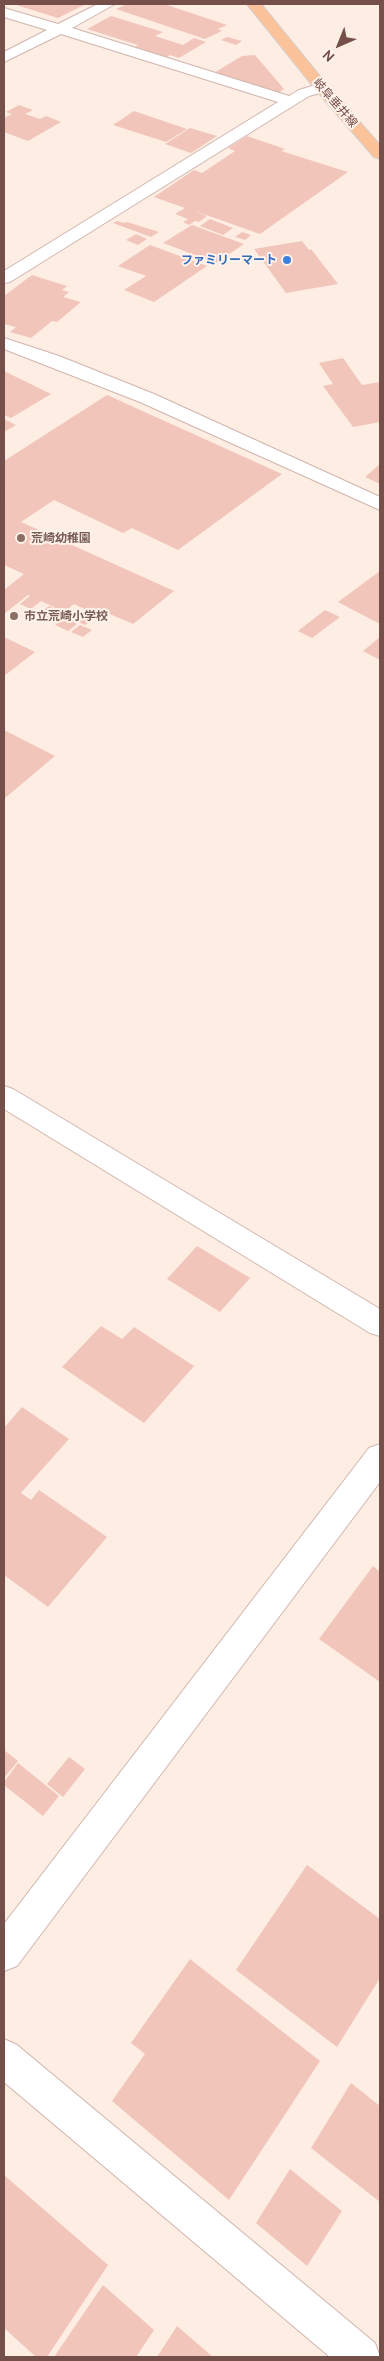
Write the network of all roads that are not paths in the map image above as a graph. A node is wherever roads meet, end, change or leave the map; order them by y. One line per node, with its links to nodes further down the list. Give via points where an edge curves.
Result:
1 (108, 4): 4 (street)
2 (254, 4): 6 (main road, 岐阜垂井線)
3 (4, 12): 4 (street)
4 (63, 29): 5 (street); 7 (street)
5 (4, 58)
6 (322, 88): 7 (street); 8 (main road, 岐阜垂井線)
7 (290, 101): 9 (street)
8 (380, 154)
9 (4, 278)
10 (4, 343): 11 (street, via 110,382)
11 (380, 504)
12 (4, 1096): 13 (street)
13 (380, 1324)
14 (380, 1458): 15 (street)
15 (4, 1954)
16 (4, 2058): 17 (street)
17 (361, 2357)

